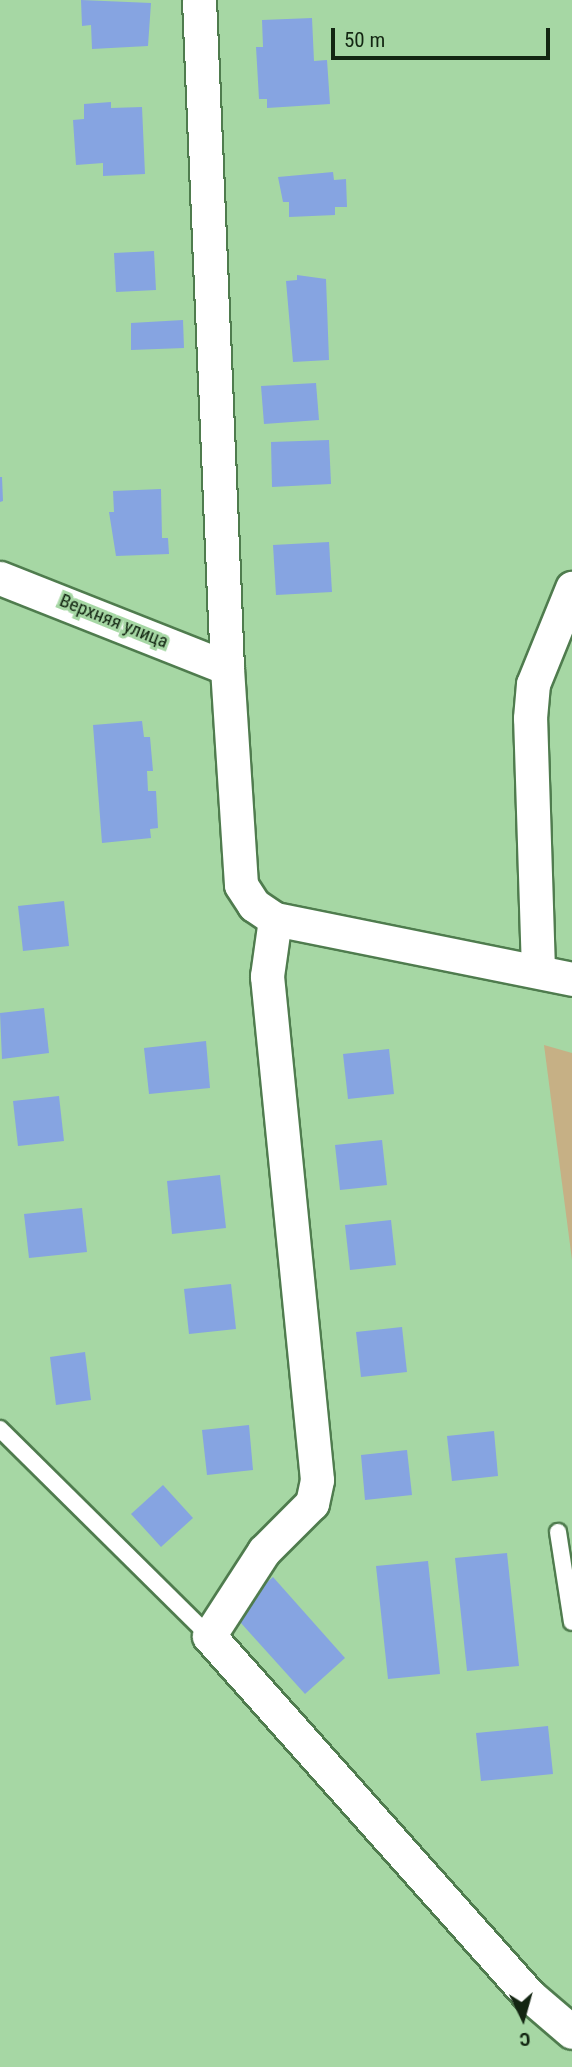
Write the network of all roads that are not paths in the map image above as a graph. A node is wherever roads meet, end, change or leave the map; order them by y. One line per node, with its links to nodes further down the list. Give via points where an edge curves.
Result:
1 (199, 0): 4 (street)
2 (0, 578): 4 (street, Верхняя улица)
3 (572, 588): 6 (street, via 533,684)
4 (227, 668): 5 (street, via 241,885 254,905)
5 (275, 919): 6 (street); 11 (street, via 267,976 317,1480 312,1503 264,1551)
6 (538, 970): 7 (street)
7 (572, 979)
8 (0, 1429): 11 (lane)
9 (558, 1532): 10 (lane)
10 (572, 1622)
11 (209, 1636): 12 (street, via 530,1996)
12 (572, 2032)

